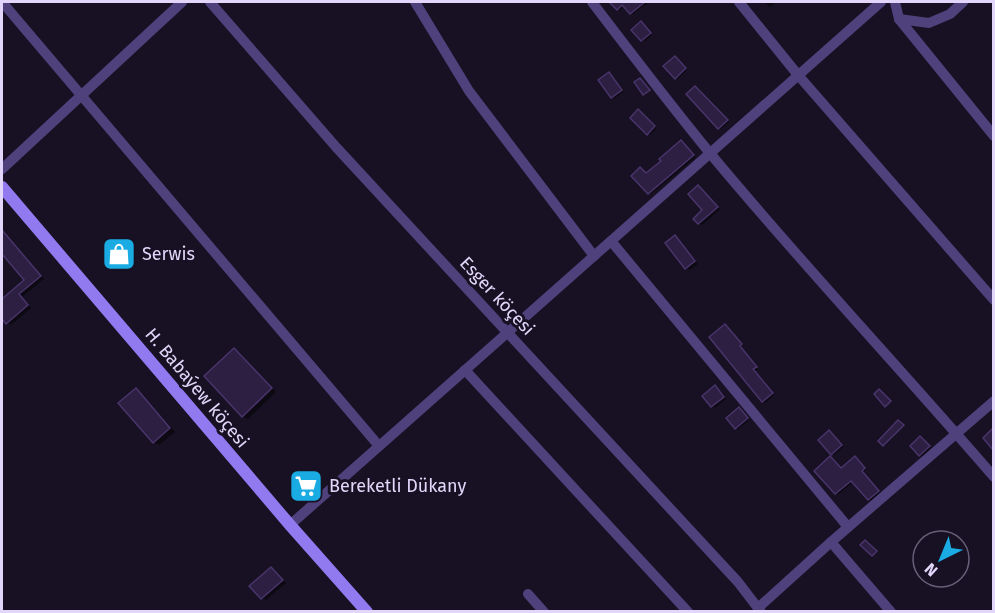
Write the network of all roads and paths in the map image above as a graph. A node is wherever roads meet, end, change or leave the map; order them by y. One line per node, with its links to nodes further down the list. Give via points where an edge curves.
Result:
1 (2, 2): 12 (street)
2 (182, 2): 12 (street)
3 (210, 2): 20 (street, Esger köçesi, via 336,147)
4 (415, 2): 18 (street, via 470,91)
5 (592, 2): 14 (street)
6 (740, 2): 11 (street)
7 (881, 2): 11 (street)
8 (895, 2): 10 (street)
9 (963, 2): 10 (street, via 950,14 929,23)
10 (899, 19): 13 (street)
11 (798, 75): 14 (street); 19 (street)
12 (81, 95): 15 (street); 24 (street)
13 (993, 136)
14 (710, 153): 17 (street); 23 (street)
15 (2, 169)
16 (2, 187): 26 (street, H. Babaýew köçesi)
17 (611, 241): 18 (street); 27 (street)
18 (594, 256): 20 (street)
19 (993, 300)
20 (508, 332): 21 (street); 30 (street, Esger köçesi, via 738,582)
21 (465, 370): 24 (street); 33 (street)
22 (993, 401): 23 (street)
23 (956, 434): 25 (street); 27 (street)
24 (379, 446): 26 (street)
25 (993, 477)
26 (290, 525): 31 (street, H. Babaýew köçesi)
27 (848, 527): 28 (street)
28 (831, 542): 30 (street); 34 (street)
29 (528, 594): 32 (street)
30 (759, 610)
31 (367, 612)
32 (544, 612)
33 (688, 612)
34 (891, 612)

